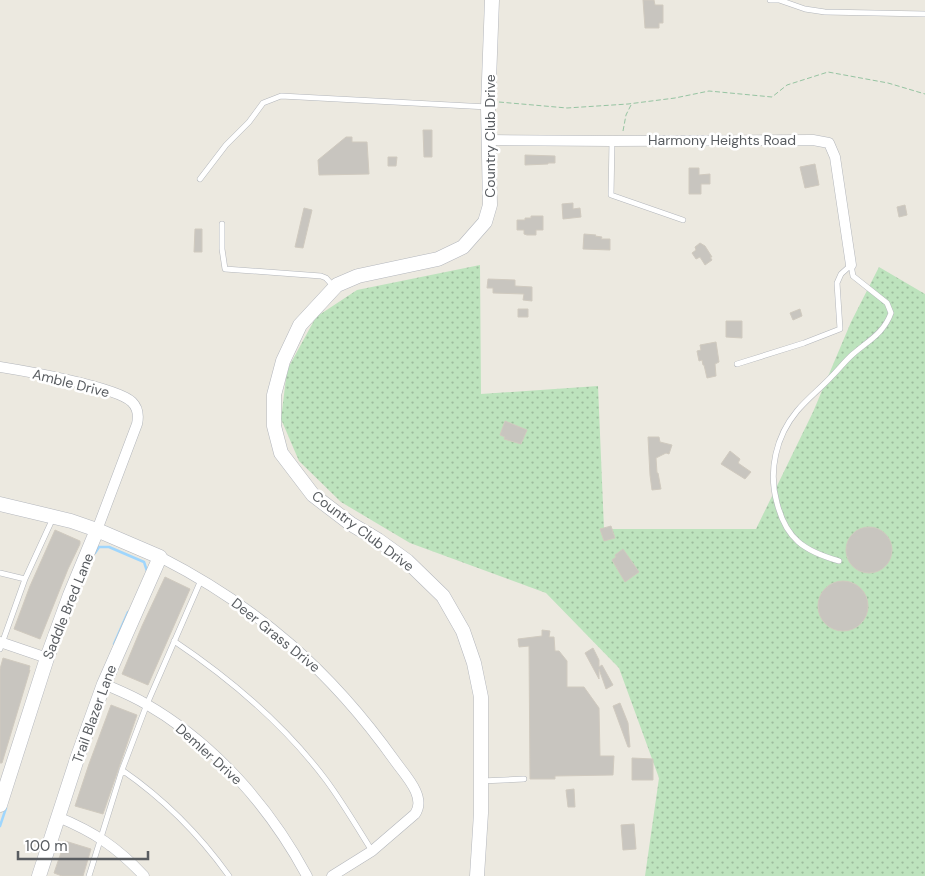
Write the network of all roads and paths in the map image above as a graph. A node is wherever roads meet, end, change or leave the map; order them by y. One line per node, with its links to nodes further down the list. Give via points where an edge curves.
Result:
1 (492, 0): 6 (street, Country Club Drive)
2 (770, 0): 3 (lane, via 825,12)
3 (925, 14)
4 (925, 94): 5 (path, via 888,83 828,72 787,85 772,96 709,91)
5 (632, 104): 6 (path, via 567,108); 9 (path, via 623,128)
6 (488, 105): 7 (street, Country Club Drive); 10 (lane, via 281,96 263,103)
7 (489, 140): 8 (street, Harmony Heights Road); 14 (street, Country Club Drive, via 490,205 485,222 462,248 438,259 358,276)
8 (612, 141): 9 (street, Harmony Heights Road); 11 (lane, via 611,195)
9 (625, 141): 13 (street, Harmony Heights Road, via 812,140 829,143 835,157)
10 (200, 179)
11 (682, 220)
12 (222, 224): 14 (lane, via 226,268 321,276)
13 (851, 265): 15 (lane, via 841,274 838,283 840,329); 22 (lane, via 853,276 887,302 891,313 888,322 797,411 779,442 772,482 779,514 794,539)
14 (334, 288): 33 (street, Country Club Drive, via 300,325 276,382 274,426 281,454 313,495 407,561 443,596 463,631 474,663 480,697)
15 (737, 364)
16 (0, 367): 17 (street, Amble Drive, via 111,392 128,399)
17 (136, 409): 20 (street, Saddle Bred Lane, via 136,424)
18 (0, 504): 19 (street, Deer Grass Drive)
19 (54, 516): 20 (street, Deer Grass Drive); 25 (lane)
20 (98, 530): 21 (street, Deer Grass Drive); 28 (street, Saddle Bred Lane)
21 (160, 557): 24 (street, Deer Grass Drive); 29 (street, Trail Blazer Lane)
22 (839, 561)
23 (0, 573): 25 (lane)
24 (201, 579): 26 (lane); 38 (street, Deer Grass Drive, via 280,634 323,673 370,726 412,785 419,799 417,811)
25 (25, 580): 27 (lane)
26 (174, 641): 30 (lane); 38 (lane, via 242,691 292,740 326,780)
27 (1, 644): 28 (street)
28 (47, 658): 34 (street, Saddle Bred Lane)
29 (104, 684): 30 (street, Demler Drive); 36 (street, Trail Blazer Lane)
30 (147, 704): 31 (lane); 43 (street, Demler Drive, via 199,741 232,771 280,832)
31 (122, 770): 37 (lane); 42 (lane, via 182,819)
32 (524, 779): 33 (lane)
33 (481, 781): 45 (street, Country Club Drive)
34 (3, 784): 35 (street, Saddle Bred Lane)
35 (0, 805)
36 (58, 816): 37 (street); 39 (street, Trail Blazer Lane)
37 (101, 837): 40 (lane); 41 (street)
38 (372, 851): 44 (street, Deer Grass Drive)
39 (39, 876)
40 (89, 876)
41 (144, 876)
42 (229, 876)
43 (307, 876)
44 (332, 876)
45 (477, 876)

